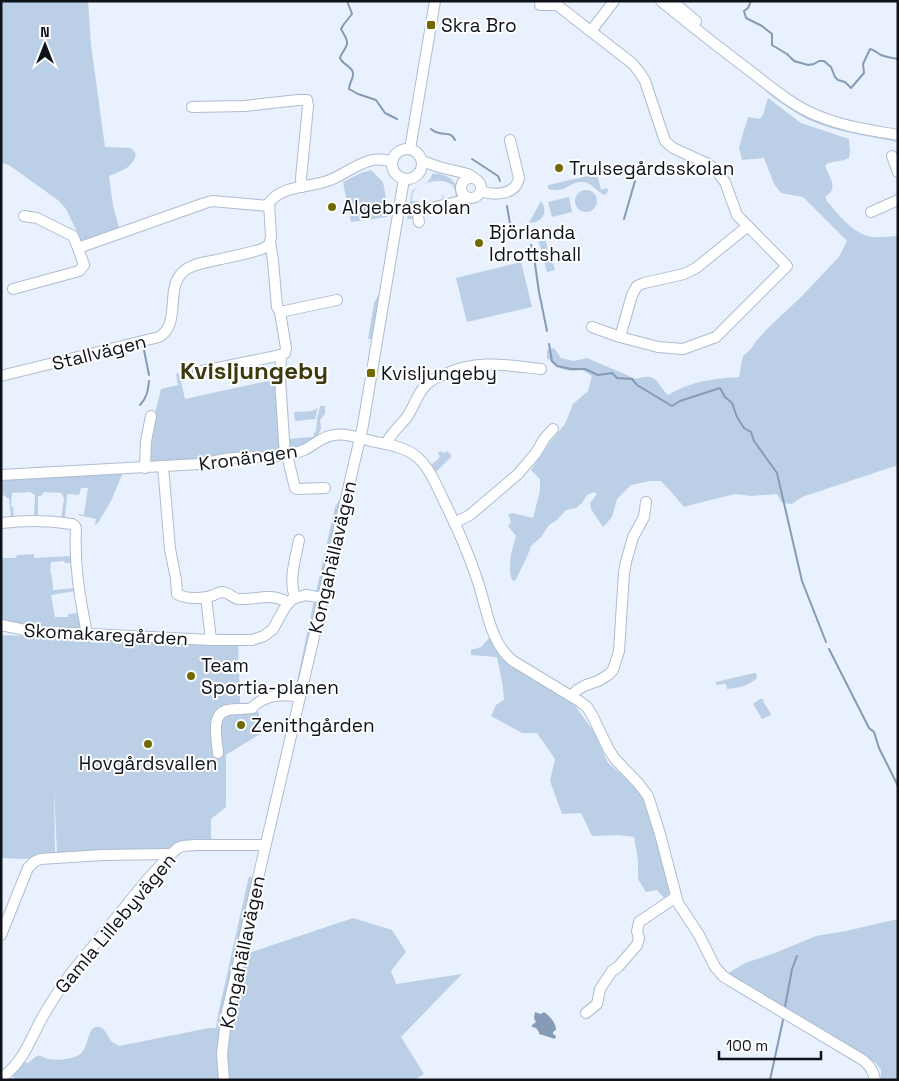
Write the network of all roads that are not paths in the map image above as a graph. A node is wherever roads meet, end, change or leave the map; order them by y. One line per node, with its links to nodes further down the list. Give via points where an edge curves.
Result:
1 (435, 1): 11 (street)
2 (614, 1): 6 (street)
3 (660, 1): 7 (street)
4 (672, 1): 7 (street)
5 (540, 4): 6 (street, via 557,5)
6 (591, 31): 28 (street, via 633,64 645,81 665,141 715,169 724,182 737,215)
7 (764, 82): 9 (street, via 788,100 831,121)
8 (192, 107): 20 (street, via 307,100)
9 (898, 135)
10 (510, 140): 21 (street, via 518,184 510,191 497,194)
11 (410, 149): 13 (street, via 397,152); 14 (street, via 418,153)
12 (892, 156): 16 (street)
13 (392, 161): 18 (street, via 394,171); 20 (street, via 370,160 331,180)
14 (422, 161): 15 (street); 17 (street)
15 (420, 172): 18 (street, via 413,178); 19 (street, via 448,174)
16 (898, 172)
17 (474, 178): 19 (street); 21 (street)
18 (404, 179): 42 (street, Kongahällavägen)
19 (461, 184): 22 (street, via 460,191)
20 (302, 187): 24 (street, via 280,192)
21 (481, 191): 22 (street, via 474,198)
22 (464, 196): 27 (street, via 461,201 422,210 418,215)
23 (898, 200): 25 (street)
24 (269, 206): 29 (street); 30 (street, via 208,202)
25 (871, 212)
26 (24, 216): 30 (street, via 37,218 73,236)
27 (419, 222)
28 (748, 226): 35 (street, via 696,268 637,286); 35 (street, via 787,266 716,337 684,349 658,347)
29 (270, 242): 33 (street); 39 (street, Stallvägen, via 262,249 186,269 176,286 168,327 159,337)
30 (78, 248): 31 (street, via 84,265 79,271)
31 (12, 289)
32 (337, 300): 33 (street)
33 (280, 312): 36 (street, via 286,348)
34 (592, 327): 35 (street)
35 (620, 336)
36 (281, 355): 38 (street); 44 (street)
37 (541, 369): 43 (street, via 476,365 458,368 436,378 422,390)
38 (198, 372)
39 (1, 376)
40 (151, 416): 46 (street)
41 (553, 429): 51 (street, via 518,474 470,514)
42 (360, 438): 43 (street, Kronängen); 44 (street, Kronängen, via 333,435); 54 (street, Kongahällavägen)
43 (386, 444): 51 (street, Kronängen, via 407,451 421,461)
44 (286, 455): 45 (street, Kronängen); 48 (street, via 294,488)
45 (163, 466): 46 (street, Kronängen); 53 (street, via 176,591 179,596)
46 (145, 468): 47 (street, Kronängen)
47 (1, 475)
48 (325, 488)
49 (646, 502): 59 (street, via 644,517 633,537 626,562 619,651 613,670)
50 (1, 523): 57 (street, via 48,520 75,526 77,583)
51 (454, 523): 59 (street, Kronängen, via 471,561 501,648 513,661)
52 (299, 540): 55 (street, via 292,578)
53 (206, 597): 55 (street, via 222,592 236,599 271,596); 58 (street, Skomakaregården)
54 (323, 598): 55 (street, via 306,595); 60 (street, Kongahällavägen)
55 (292, 600): 58 (street, Skomakaregården, via 273,629 264,636 252,640)
56 (1, 625): 57 (street, Skomakaregården, via 30,631)
57 (87, 634): 58 (street, Skomakaregården)
58 (210, 640)
59 (571, 696): 64 (street, Kronängen, via 587,707 609,750 648,796)
60 (300, 697): 61 (street, via 270,697 252,708 223,711 216,723); 62 (street, Kongahällavägen)
61 (218, 753)
62 (265, 845): 63 (street, Gamla Lillebyvägen, via 184,846); 68 (street, Kongahällavägen, via 227,1012 222,1054)
63 (171, 854): 65 (street, via 40,859 28,868); 67 (street, Gamla Lillebyvägen, via 61,986 23,1056)
64 (676, 897): 66 (street, via 639,922 637,945 612,970 600,989 597,1004); 69 (street, Kronängen, via 723,976 863,1060 874,1071)
65 (1, 935)
66 (586, 1014)
67 (7, 1077)
68 (224, 1080)
69 (875, 1080)

